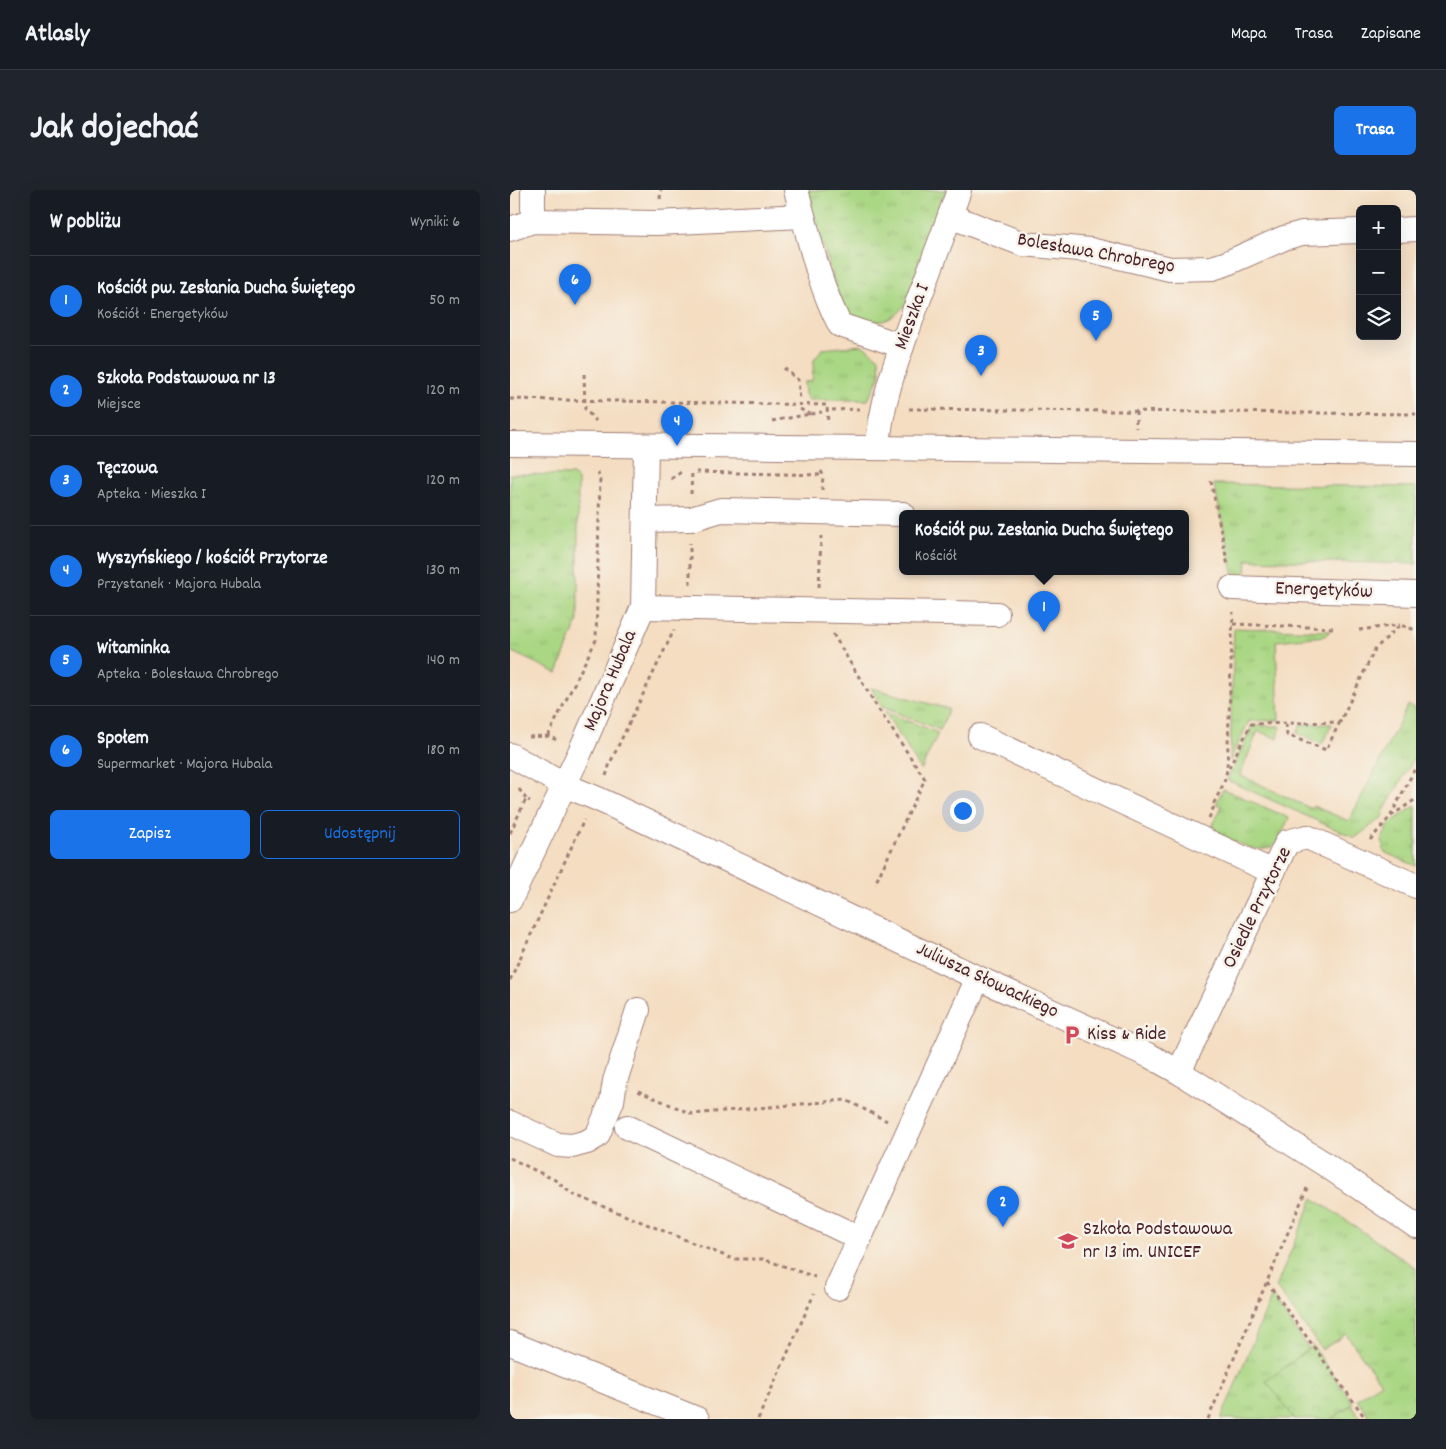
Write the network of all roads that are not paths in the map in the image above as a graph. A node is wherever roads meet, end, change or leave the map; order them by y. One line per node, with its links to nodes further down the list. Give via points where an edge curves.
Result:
1 (533, 190): 6 (street)
2 (796, 190): 4 (street)
3 (959, 190): 5 (street, Mieszka I)
4 (803, 216): 6 (street, via 656,223); 11 (street, via 830,307 840,325)
5 (950, 216): 10 (street, Bolesława Chrobrego, via 1023,244 1090,250 1170,269 1212,268 1302,233); 11 (street, Mieszka I)
6 (533, 221): 7 (street)
7 (510, 229)
8 (1401, 230): 9 (street)
9 (1416, 230)
10 (1356, 231)
11 (902, 346): 14 (street, Mieszka I, via 883,408)
12 (510, 444): 13 (street)
13 (646, 446): 14 (street); 17 (street, Majora Hubala)
14 (878, 448): 15 (street)
15 (1416, 454)
16 (899, 514): 17 (street, via 721,510 690,519)
17 (645, 520): 20 (street, Majora Hubala)
18 (1232, 588): 19 (street, Energetyków)
19 (1416, 594)
20 (643, 607): 21 (street); 24 (street, Majora Hubala)
21 (997, 614)
22 (980, 736): 25 (street)
23 (510, 755): 24 (street, Juliusza Słowackiego)
24 (564, 785): 27 (street, Majora Hubala); 28 (street, Juliusza Słowackiego)
25 (1273, 872): 26 (street, Osiedle Przytorze, via 1287,842 1307,837); 30 (street, Osiedle Przytorze)
26 (1416, 886)
27 (510, 900)
28 (978, 978): 30 (street, Juliusza Słowackiego); 34 (street)
29 (638, 1010): 31 (street, via 615,1081 612,1101 596,1136 572,1146 558,1145)
30 (1179, 1072): 33 (street, Juliusza Słowackiego, via 1324,1163)
31 (510, 1123)
32 (627, 1127): 34 (street)
33 (1416, 1226)
34 (859, 1238): 35 (street)
35 (829, 1283)
36 (510, 1343): 37 (street)
37 (697, 1419)

